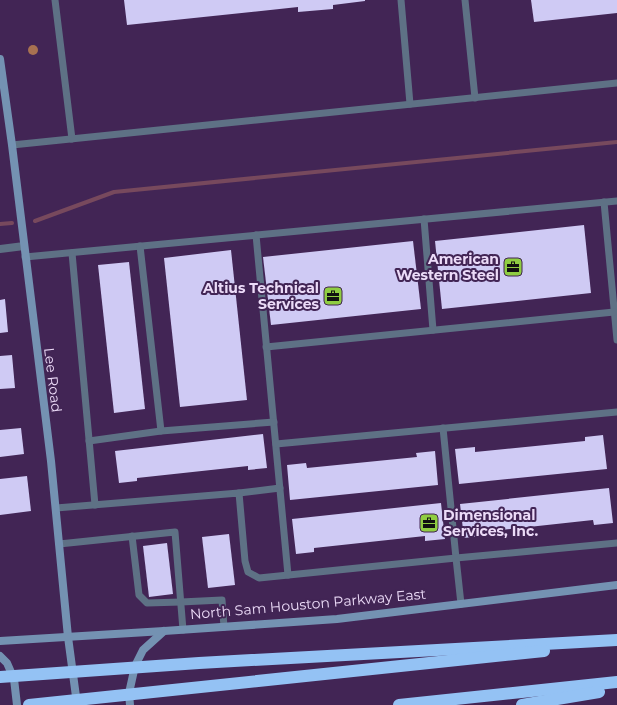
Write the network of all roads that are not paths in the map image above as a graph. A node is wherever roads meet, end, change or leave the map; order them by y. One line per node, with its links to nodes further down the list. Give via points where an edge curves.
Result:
1 (55, 0): 8 (lane)
2 (402, 0): 7 (lane)
3 (465, 0): 6 (lane)
4 (0, 59): 9 (main road, Lee Road)
5 (617, 83): 6 (lane)
6 (475, 98): 7 (lane)
7 (410, 104): 8 (lane)
8 (72, 139): 9 (lane)
9 (12, 145): 14 (main road, Lee Road)
10 (617, 201): 11 (lane)
11 (604, 202): 12 (lane); 19 (lane)
12 (424, 219): 13 (lane); 20 (lane)
13 (256, 235): 15 (lane); 22 (lane)
14 (24, 246): 16 (street); 18 (main road, Lee Road)
15 (140, 246): 17 (lane); 26 (lane)
16 (0, 249)
17 (72, 253): 18 (lane); 27 (lane)
18 (25, 257): 32 (main road, Lee Road)
19 (614, 312): 20 (lane); 21 (lane)
20 (433, 330): 22 (lane)
21 (617, 340)
22 (266, 347): 24 (lane)
23 (617, 412): 25 (lane)
24 (274, 422): 26 (lane); 28 (lane)
25 (443, 428): 28 (lane); 36 (lane)
26 (162, 431): 27 (lane)
27 (89, 441): 31 (lane)
28 (276, 444): 29 (lane)
29 (280, 488): 30 (lane); 37 (lane)
30 (239, 493): 31 (lane); 37 (lane, via 248,572 259,578)
31 (95, 505): 32 (lane)
32 (56, 508): 35 (main road, Lee Road)
33 (132, 536): 35 (lane); 39 (lane, via 138,595 147,603); 39 (lane, via 175,532)
34 (617, 543): 36 (lane)
35 (59, 544): 44 (main road, Lee Road)
36 (456, 558): 37 (lane); 40 (lane)
37 (288, 575)
38 (617, 585): 40 (main road, North Sam Houston Parkway East)
39 (181, 602): 41 (lane, via 222,600); 42 (lane)
40 (461, 604): 41 (main road, North Sam Houston Parkway East, via 337,619)
41 (224, 627): 42 (main road, North Sam Houston Parkway East)
42 (183, 630): 43 (main road, North Sam Houston Parkway East)
43 (164, 631): 44 (main road, North Sam Houston Parkway East); 54 (main road, via 143,650 135,666 129,693)
44 (68, 637): 45 (main road, North Sam Houston Parkway East); 53 (main road, Lee Road)
45 (0, 641)
46 (617, 641): 48 (highway, via 178,664); 52 (highway, via 512,655)
47 (0, 656): 51 (main road, via 7,663 14,679)
48 (0, 677)
49 (617, 682): 55 (highway)
50 (617, 689): 56 (highway)
51 (16, 705)
52 (29, 705)
53 (77, 705)
54 (130, 705)
55 (399, 705)
56 (522, 705)

